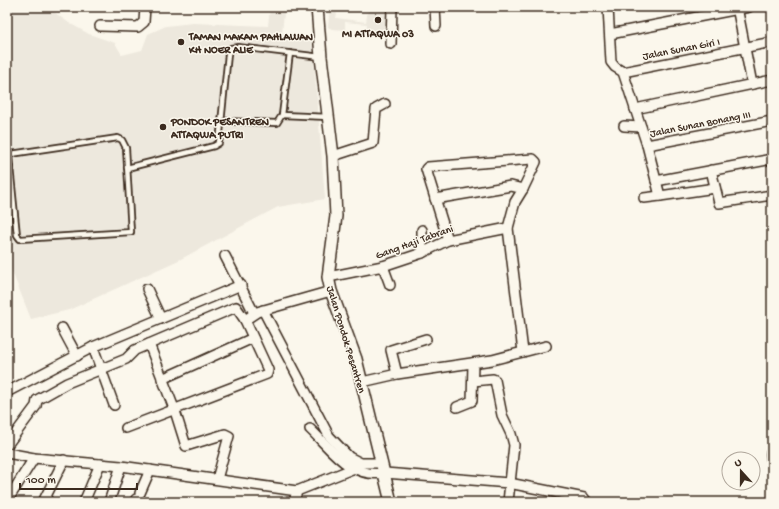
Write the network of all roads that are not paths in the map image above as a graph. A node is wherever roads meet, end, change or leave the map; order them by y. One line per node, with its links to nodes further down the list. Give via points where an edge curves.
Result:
1 (145, 7): 8 (street, via 144,22 138,27)
2 (317, 7): 15 (street, Jalan Pondok Pesantren)
3 (392, 7): 12 (street)
4 (435, 7): 9 (street)
5 (608, 7): 10 (street)
6 (749, 7): 7 (street)
7 (737, 8): 10 (street); 13 (street)
8 (100, 26)
9 (436, 26)
10 (610, 34): 16 (street, via 611,62)
11 (772, 42): 13 (street, Jalan Sunan Giri I)
12 (391, 44)
13 (744, 47): 16 (street, Jalan Sunan Giri I); 18 (street)
14 (290, 53): 15 (lane); 21 (lane); 23 (lane, via 238,47 229,50)
15 (321, 57): 22 (street, Jalan Pondok Pesantren)
16 (623, 72): 20 (street, Jalan Sunan Bonang III)
17 (772, 80): 18 (street)
18 (752, 84): 20 (street)
19 (385, 104): 28 (street, via 376,109 373,143)
20 (635, 109): 26 (street, Jalan Sunan Bonang III)
21 (282, 115): 22 (lane); 23 (lane, via 278,123 271,124)
22 (328, 117): 28 (street, Jalan Pondok Pesantren)
23 (222, 121): 30 (lane, via 217,145)
24 (772, 121): 27 (street, Jalan Sunan Bonang III)
25 (624, 126): 26 (street)
26 (641, 127): 27 (street, Jalan Sunan Bonang III)
27 (646, 146): 32 (street)
28 (333, 156): 45 (street, Jalan Pondok Pesantren, via 336,216)
29 (772, 158): 31 (street)
30 (127, 168): 30 (lane, via 131,232 20,239 18,237 9,157 12,153 118,138 126,148)
31 (711, 170): 32 (street); 33 (street)
32 (656, 181): 36 (street)
33 (715, 188): 35 (street, via 720,203); 36 (street)
34 (523, 189): 38 (street, via 511,186); 38 (street, via 536,162 533,159 428,167 426,169); 39 (street, via 515,202)
35 (772, 195)
36 (660, 196): 37 (street)
37 (644, 198)
38 (435, 199): 41 (street)
39 (508, 228): 41 (street, Gang Haji Tabrani); 59 (street)
40 (422, 230): 42 (street)
41 (448, 240): 42 (street, Gang Haji Tabrani)
42 (422, 253): 44 (street, Gang Haji Tabrani)
43 (225, 256): 46 (street)
44 (383, 266): 45 (street, Gang Haji Tabrani); 47 (street)
45 (328, 277): 49 (street, Jalan Pondok Pesantren)
46 (241, 285): 50 (street); 51 (street)
47 (390, 285)
48 (147, 289): 51 (street)
49 (331, 291): 50 (street); 66 (street, Jalan Pondok Pesantren)
50 (259, 311): 52 (street); 81 (street, via 329,436 349,457 361,463)
51 (161, 319): 58 (street)
52 (245, 320): 54 (street); 56 (street, via 236,307)
53 (62, 328): 60 (street)
54 (253, 338): 64 (street); 70 (street, via 268,374)
55 (426, 339): 63 (street, via 390,350)
56 (149, 344): 62 (street, via 135,350 126,359); 64 (street)
57 (546, 346): 59 (street)
58 (93, 347): 60 (street); 62 (street)
59 (523, 352): 61 (street)
60 (77, 356): 67 (street)
61 (473, 363): 63 (street); 65 (street)
62 (101, 370): 68 (street); 73 (street, via 67,383 37,400 36,406)
63 (397, 374): 66 (street)
64 (162, 379): 70 (street)
65 (473, 381): 69 (street, via 472,401); 85 (street, via 495,380 502,415 514,445)
66 (362, 382): 81 (street, Jalan Pondok Pesantren)
67 (7, 392)
68 (114, 405)
69 (457, 407)
70 (174, 411): 71 (street); 84 (street, via 186,446 225,434 229,436)
71 (126, 428)
72 (310, 429): 82 (street)
73 (7, 445)
74 (772, 451): 78 (street)
75 (7, 453): 76 (street)
76 (34, 458): 77 (street); 88 (street)
77 (64, 460): 79 (street); 89 (street)
78 (772, 462)
79 (100, 464): 80 (street); 90 (street)
80 (121, 466): 83 (street); 91 (street)
81 (383, 468): 82 (street, via 372,475); 85 (street); 93 (street, Jalan Pondok Pesantren)
82 (352, 469): 86 (street)
83 (150, 470): 84 (street); 87 (street)
84 (217, 479): 86 (street)
85 (509, 483): 94 (street); 95 (street, via 584,498)
86 (297, 490): 92 (street)
87 (137, 498)
88 (7, 501)
89 (43, 502)
90 (84, 502)
91 (109, 502)
92 (294, 502)
93 (391, 502)
94 (508, 502)
95 (587, 502)

